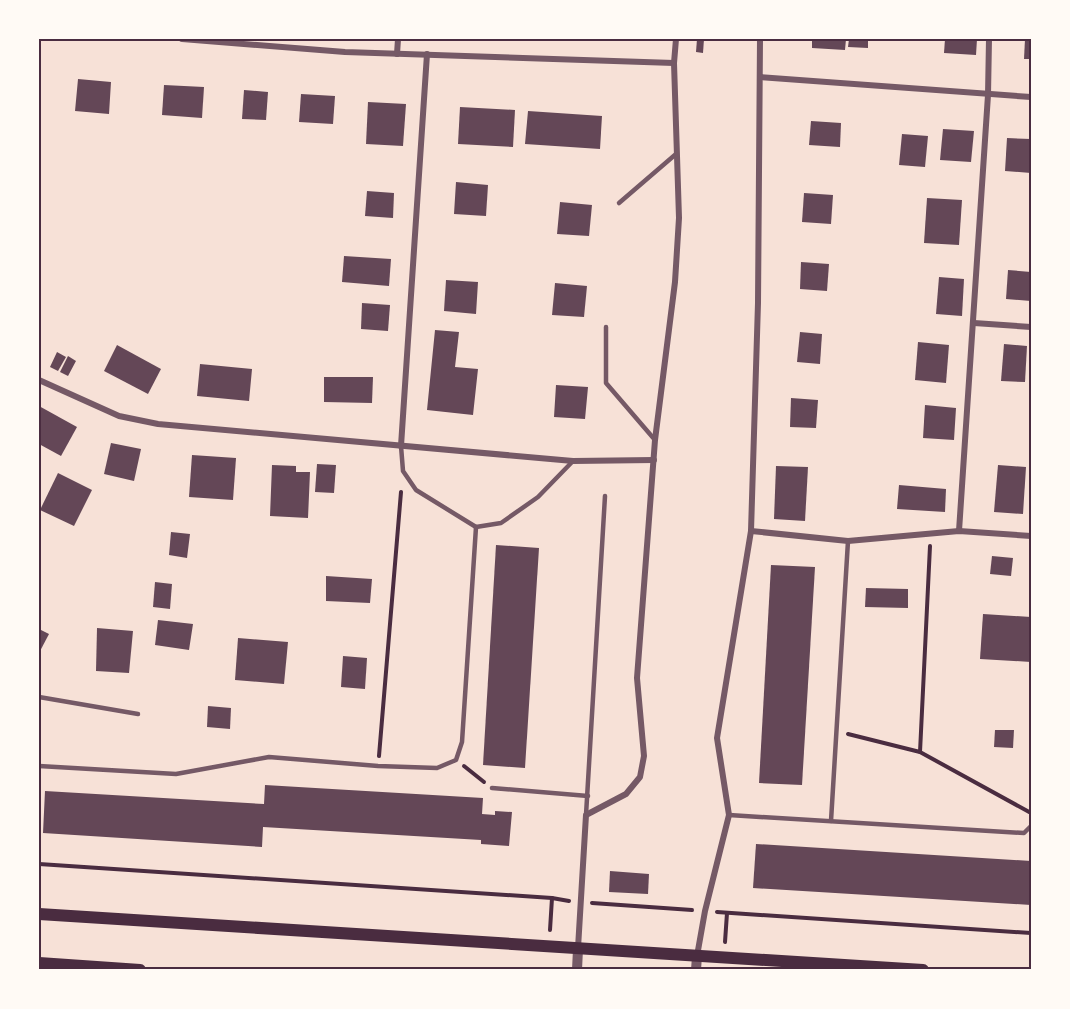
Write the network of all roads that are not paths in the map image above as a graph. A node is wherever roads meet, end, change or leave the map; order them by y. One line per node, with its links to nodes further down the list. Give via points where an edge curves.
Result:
1 (182, 39): 6 (street)
2 (398, 39): 6 (street)
3 (676, 39): 8 (street)
4 (760, 39): 9 (street)
5 (989, 39): 10 (street)
6 (398, 54): 7 (street)
7 (427, 54): 8 (street); 19 (street)
8 (674, 63): 12 (street)
9 (760, 77): 10 (street); 24 (street)
10 (988, 95): 11 (street); 14 (street)
11 (1031, 97)
12 (676, 154): 13 (lane); 18 (street, via 679,218 675,282)
13 (618, 202)
14 (974, 323): 16 (street); 25 (street)
15 (606, 327): 18 (lane, via 606,383)
16 (1031, 327)
17 (39, 380): 19 (street, via 119,416 158,424)
18 (655, 440): 20 (street)
19 (401, 446): 21 (street); 23 (lane, via 403,471 416,490)
20 (654, 460): 21 (street); 33 (street, via 637,678 644,756 640,777 626,794)
21 (573, 461): 23 (lane, via 538,497 501,523)
22 (605, 496): 32 (lane)
23 (476, 527): 30 (lane, via 462,742 456,760 437,768 269,757 176,774)
24 (751, 531): 27 (street); 34 (street, via 717,738)
25 (959, 531): 26 (street); 27 (street)
26 (1031, 536)
27 (848, 541): 35 (lane)
28 (39, 697): 29 (lane)
29 (138, 714)
30 (39, 766)
31 (492, 788): 32 (lane)
32 (588, 796): 33 (lane)
33 (586, 815): 38 (street)
34 (729, 815): 35 (lane); 39 (street)
35 (831, 821): 36 (lane, via 1024,833)
36 (1031, 826)
37 (39, 915): 38 (main road)
38 (578, 949): 39 (main road); 42 (street)
39 (697, 956): 43 (street); 44 (main road)
40 (39, 963): 41 (main road)
41 (140, 970)
42 (577, 970)
43 (696, 970)
44 (923, 970)

